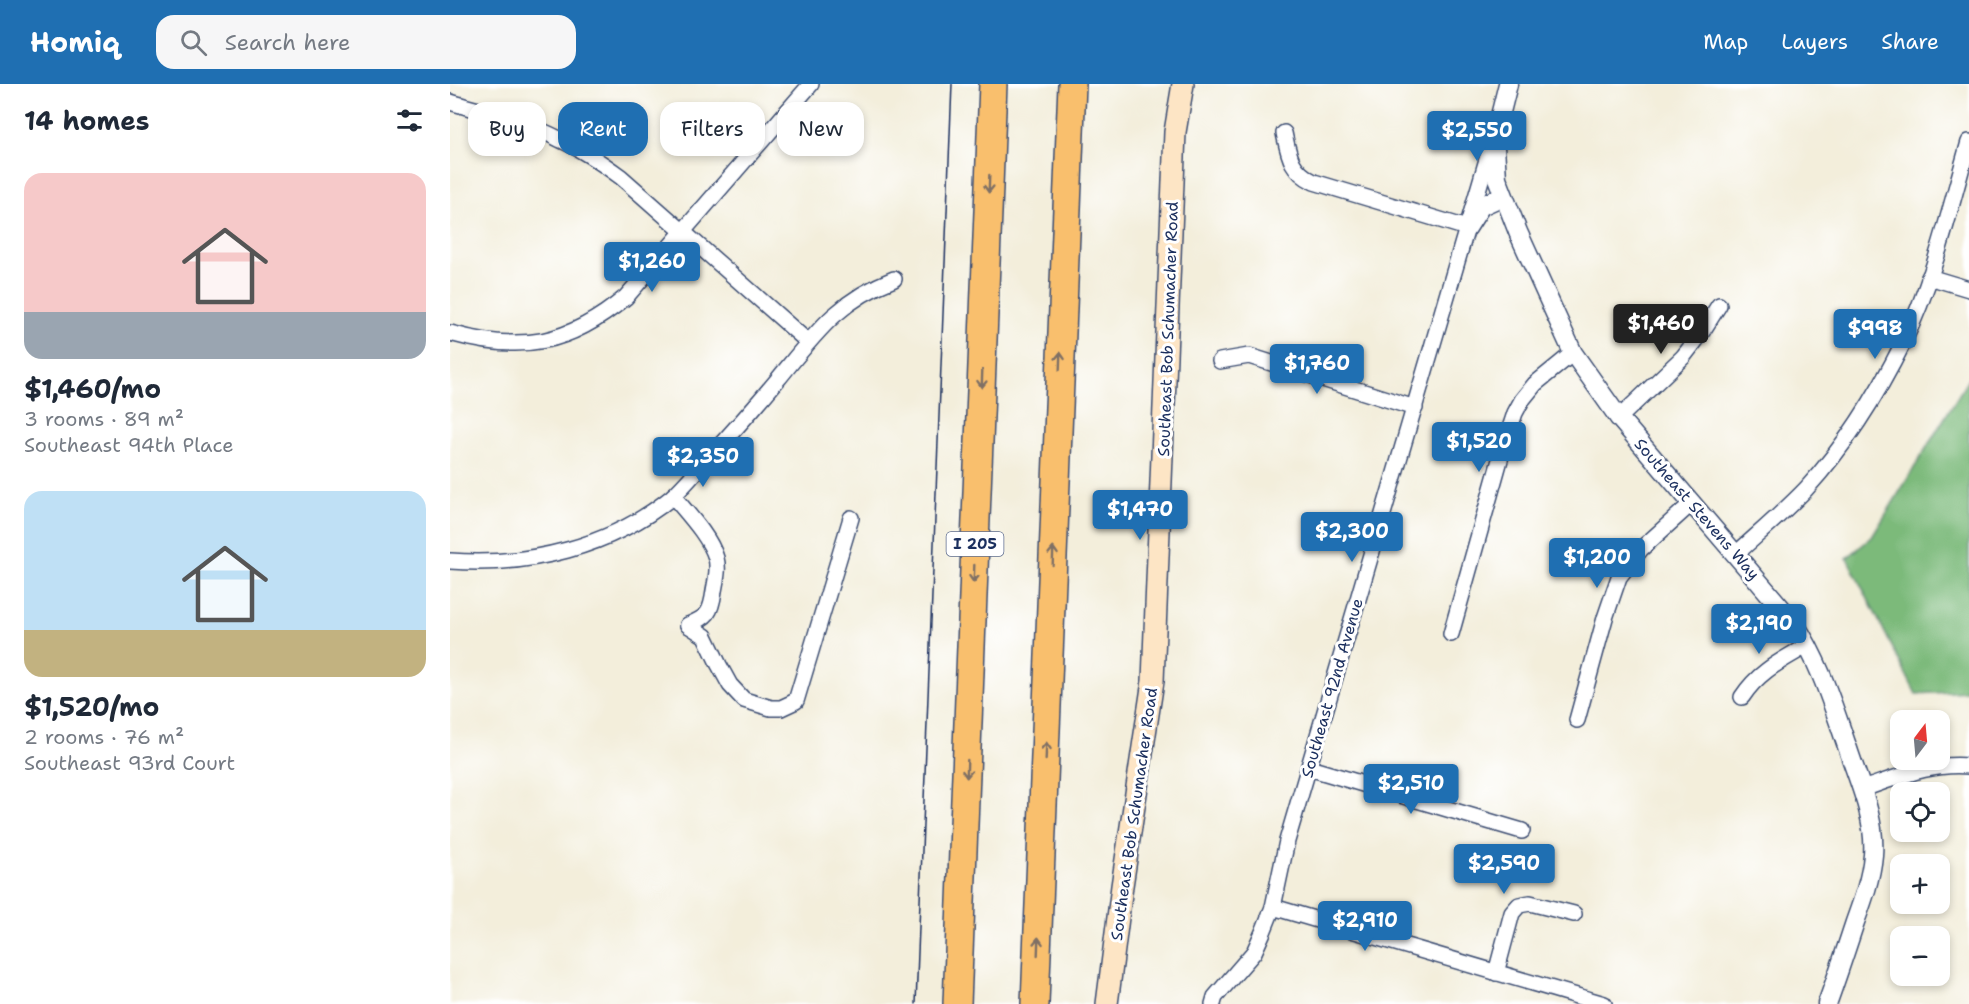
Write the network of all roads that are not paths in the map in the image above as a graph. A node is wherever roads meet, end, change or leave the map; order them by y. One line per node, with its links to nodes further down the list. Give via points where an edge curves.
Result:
1 (811, 84): 12 (street)
2 (993, 84): 39 (highway, I 205, one-way to 39)
3 (1072, 84): 40 (highway, one-way to 3)
4 (1183, 84): 41 (main road, Southeast Bob Schumacher Road, via 1175,132 1153,681)
5 (1508, 84): 7 (street, Southeast 92nd Avenue)
6 (450, 102): 12 (street, via 559,138 590,155)
7 (1498, 124): 10 (street, Southeast Stevens Way, via 1495,162); 11 (street, Southeast 92nd Avenue)
8 (1284, 133): 11 (street, via 1295,168 1308,179)
9 (1969, 142): 13 (street)
10 (1503, 196): 11 (street, Southeast 92nd Avenue, via 1481,206); 19 (street, Southeast Stevens Way)
11 (1467, 228): 21 (street, Southeast 92nd Avenue)
12 (683, 232): 17 (street, via 626,297 597,319 567,334 545,341 498,344); 18 (street)
13 (1929, 277): 15 (street); 26 (street, via 1904,340 1862,416 1806,488)
14 (894, 279): 18 (street, via 855,298)
15 (1969, 289)
16 (1719, 305): 22 (street, via 1683,357)
17 (450, 333)
18 (808, 342): 23 (street, via 745,419)
19 (1573, 353): 22 (street, Southeast Stevens Way); 28 (street, via 1535,384 1515,413)
20 (1220, 361): 21 (street, via 1249,356)
21 (1415, 408): 33 (street, Southeast 92nd Avenue)
22 (1619, 418): 24 (street, Southeast Stevens Way)
23 (673, 496): 25 (street, via 705,539 718,570 712,606 705,618 688,625 705,636 718,665 744,700 771,708 796,701); 27 (street, via 601,540 512,562)
24 (1692, 503): 26 (street, Southeast Stevens Way); 31 (street, via 1641,549 1620,577)
25 (851, 518)
26 (1736, 554): 29 (street, Southeast Stevens Way, via 1789,616)
27 (450, 561)
28 (1451, 634)
29 (1808, 645): 30 (street, via 1764,671); 34 (street, Southeast Stevens Way)
30 (1742, 697)
31 (1577, 720)
32 (1969, 766): 34 (street, via 1921,770)
33 (1309, 768): 35 (street); 36 (street, Southeast 92nd Avenue)
34 (1862, 789): 44 (street, Southeast Stevens Way, via 1873,836 1872,865)
35 (1522, 831)
36 (1273, 907): 38 (street); 42 (street, Southeast 92nd Avenue, via 1254,952)
37 (1574, 914): 38 (street, via 1530,903 1519,905 1512,913)
38 (1496, 973): 43 (street)
39 (957, 1004)
40 (1035, 1004)
41 (1107, 1004)
42 (1213, 1004)
43 (1604, 1004)
44 (1827, 1004)

